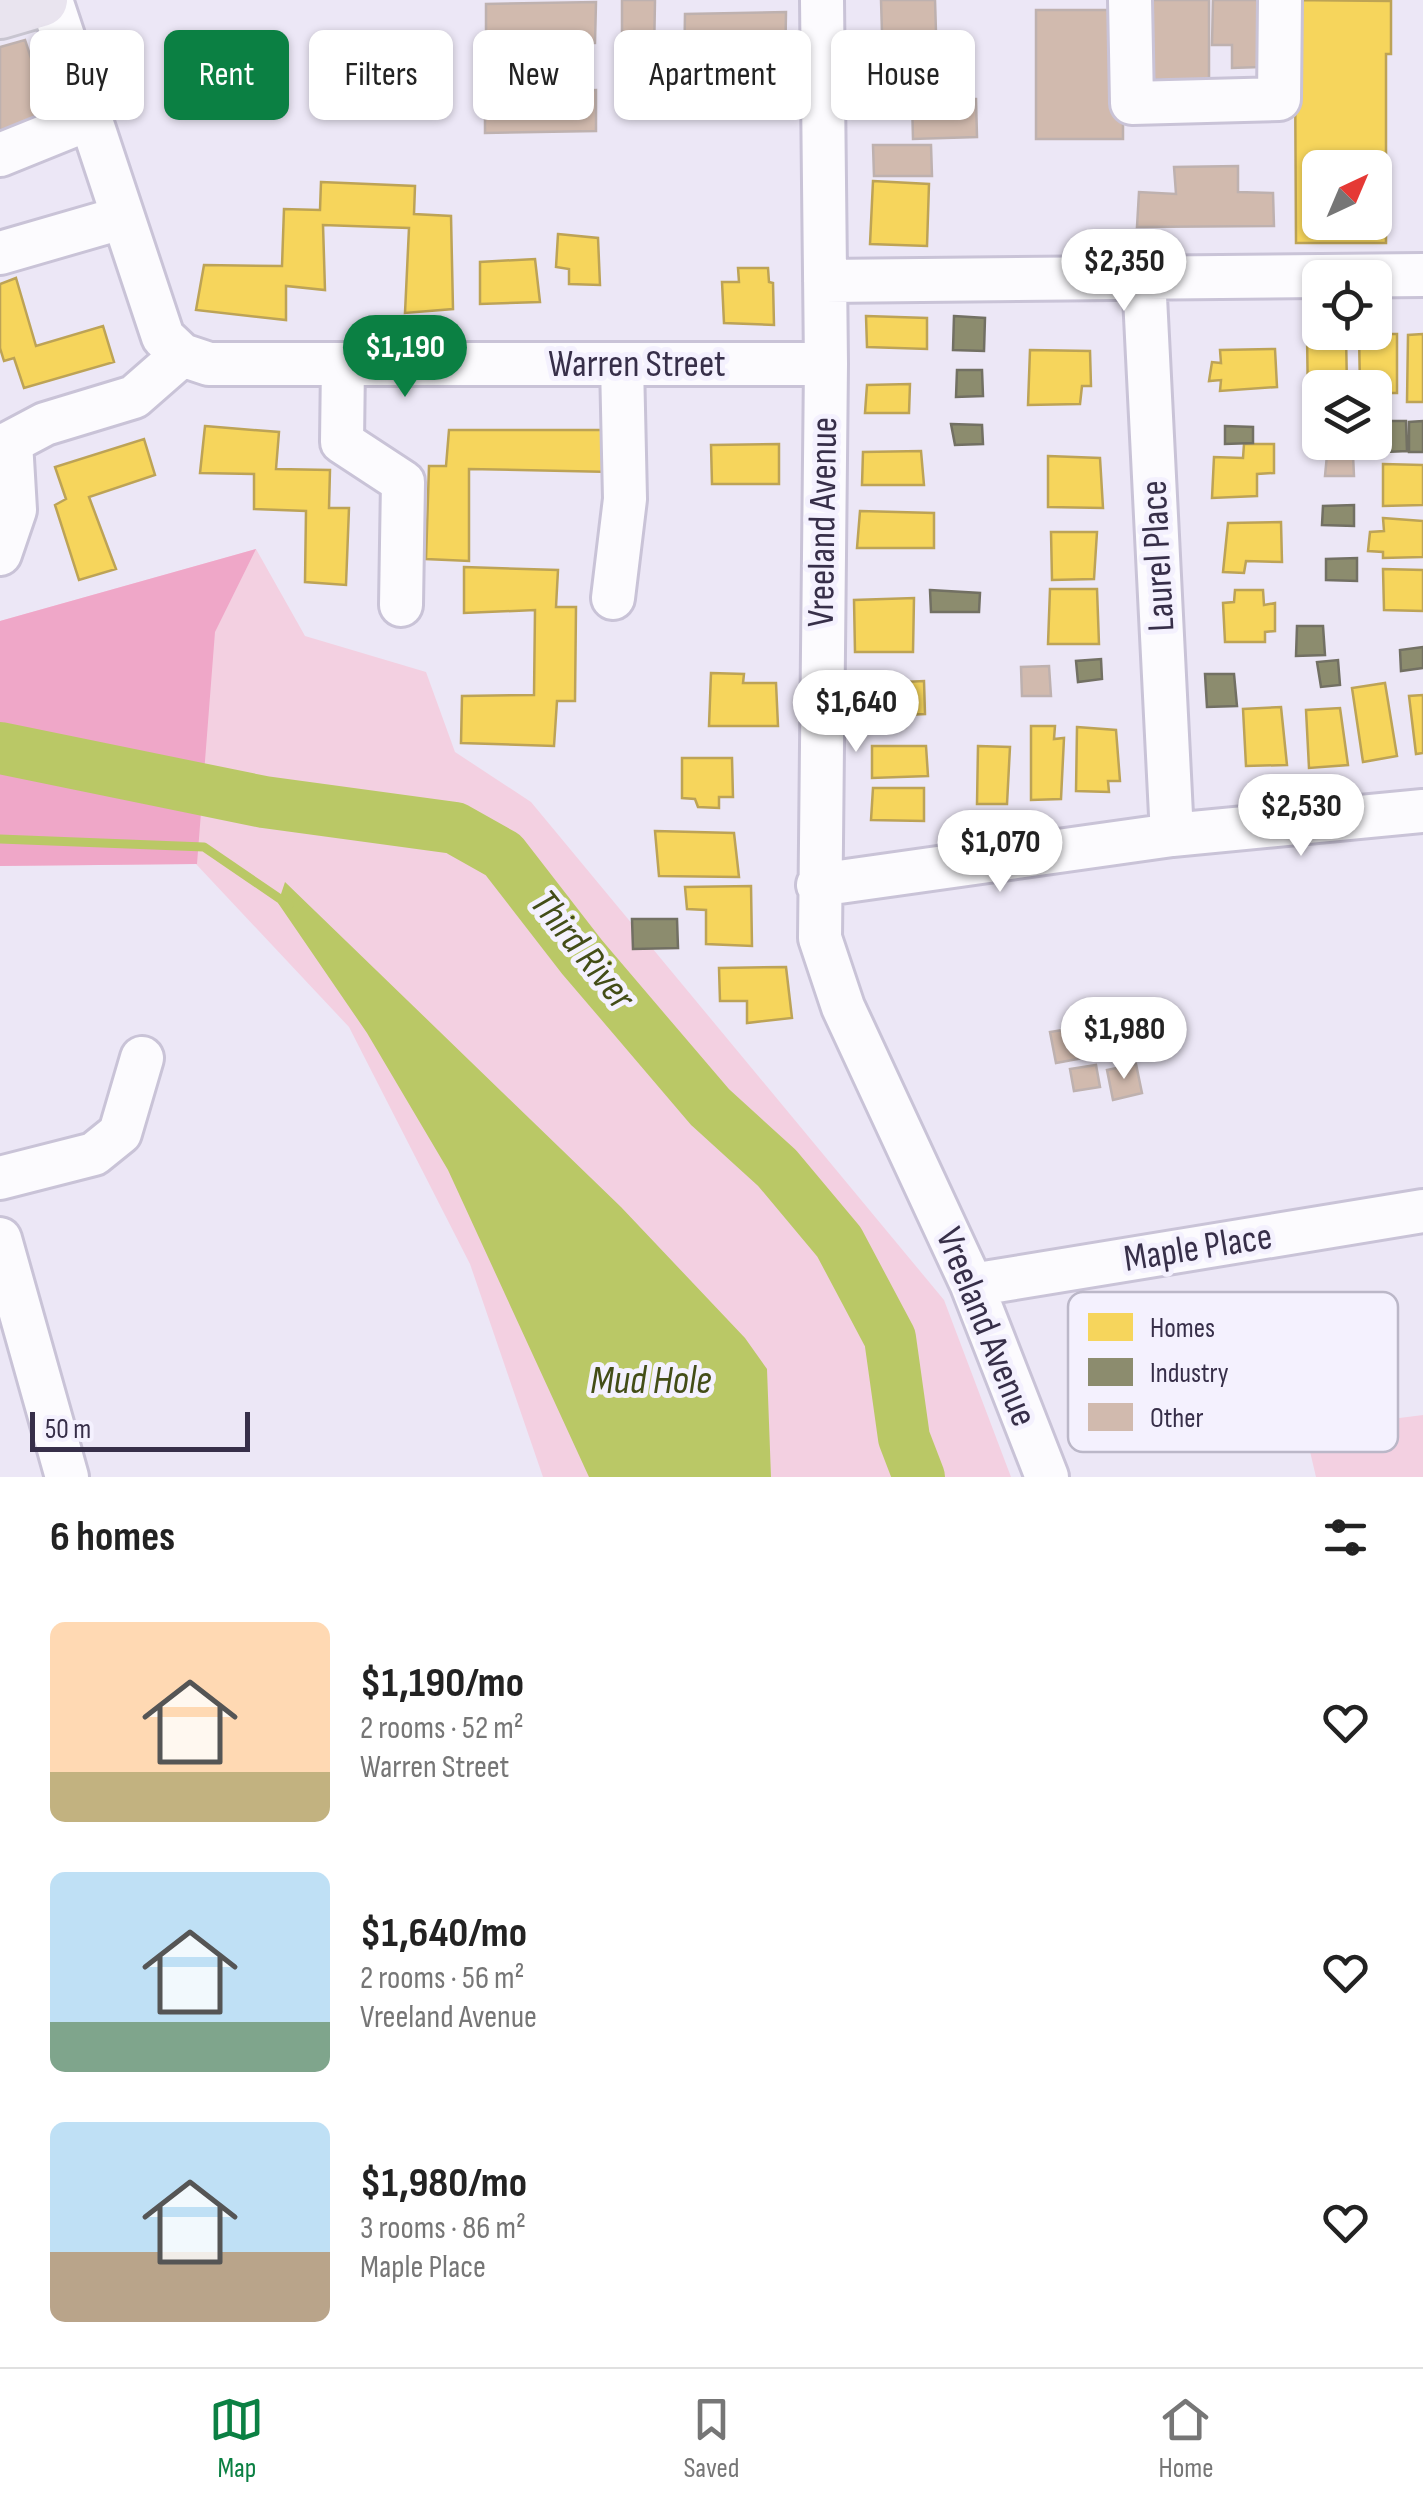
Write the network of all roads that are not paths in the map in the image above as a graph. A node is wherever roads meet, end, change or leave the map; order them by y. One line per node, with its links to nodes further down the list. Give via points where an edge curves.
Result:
1 (40, 0): 6 (main road)
2 (50, 0): 7 (street)
3 (822, 0): 14 (street, Vreeland Avenue)
4 (1130, 0): 5 (street, via 1132,103 1279,99)
5 (1280, 0)
6 (0, 12)
7 (60, 30)
8 (89, 120): 9 (street); 10 (street)
9 (0, 155)
10 (121, 218): 11 (street); 15 (street, via 164,337)
11 (0, 253)
12 (1423, 275): 13 (street)
13 (1144, 278): 14 (street); 23 (street, Laurel Place)
14 (824, 280): 18 (street, Vreeland Avenue)
15 (182, 355): 16 (street, Warren Street, via 209,364); 19 (street, via 134,397 45,424 11,442 15,510)
16 (342, 364): 17 (street, Warren Street); 21 (street, via 342,442 404,482)
17 (622, 364): 18 (street, Warren Street); 20 (street, via 625,499)
18 (826, 364): 24 (street, Vreeland Avenue)
19 (0, 554)
20 (613, 598)
21 (401, 605)
22 (1423, 810): 23 (street)
23 (1172, 834): 24 (street)
24 (818, 884): 29 (street, Vreeland Avenue, via 820,938 843,1007)
25 (142, 1058): 26 (street, via 120,1133 94,1154)
26 (0, 1178)
27 (1423, 1211): 29 (street, Maple Place)
28 (0, 1238): 30 (street)
29 (972, 1284): 31 (street, Vreeland Avenue)
30 (68, 1477)
31 (1047, 1477)

